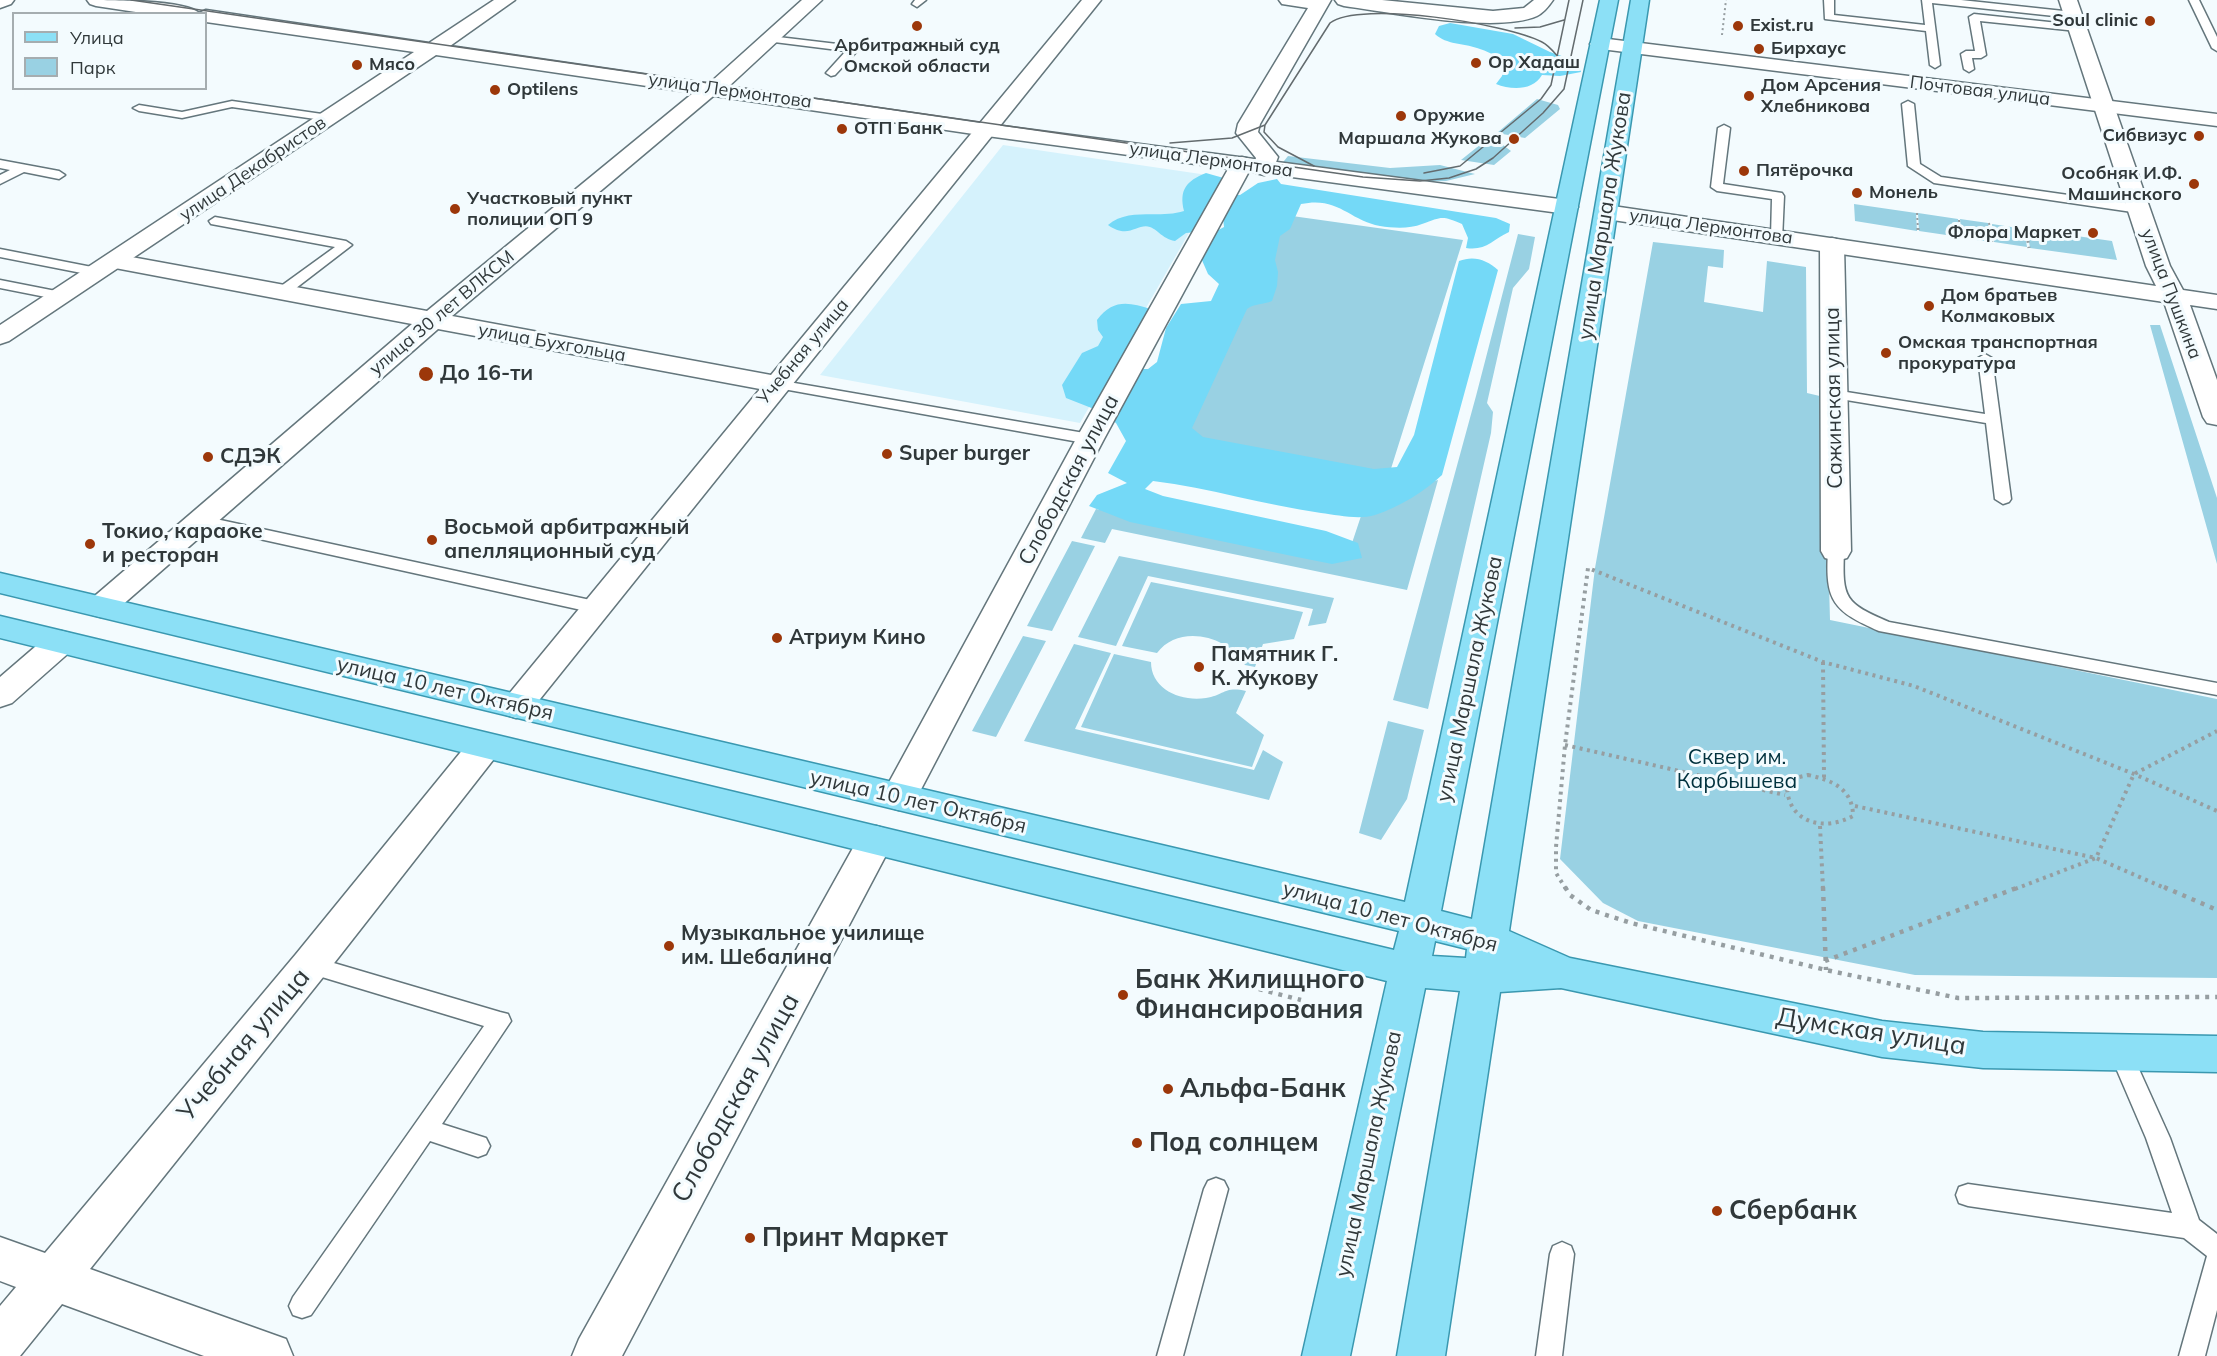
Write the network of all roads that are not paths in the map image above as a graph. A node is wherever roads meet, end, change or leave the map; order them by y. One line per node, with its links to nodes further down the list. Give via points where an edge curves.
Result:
1 (5, 0): 16 (street)
2 (96, 0): 17 (street)
3 (506, 0): 23 (street, улица Декабристов)
4 (813, 0): 21 (street, улица 30 лет ВЛКСМ)
5 (1092, 0): 37 (street, Учебная улица)
6 (1287, 0): 15 (street)
7 (1344, 0): 8 (street, via 1510,16 1530,12)
8 (1544, 0)
9 (1609, 0): 22 (main road, улица Маршала Жукова)
10 (1640, 0): 24 (main road, улица Маршала Жукова)
11 (1829, 0): 20 (lane, via 1829,17)
12 (1927, 0): 20 (lane)
13 (1933, 0): 18 (lane)
14 (2194, 0): 25 (lane)
15 (1321, 2): 39 (street, via 1249,124 1247,133 1268,157)
16 (0, 3)
17 (177, 12)
18 (2073, 14): 27 (lane, via 1974,17 1981,56 1966,54); 32 (street, улица Пушкина)
19 (207, 16): 23 (street, улица Лермонтова)
20 (1931, 29): 26 (lane)
21 (770, 39): 28 (lane, via 854,49); 29 (street, улица 30 лет ВЛКСМ)
22 (1600, 44): 24 (street, Почтовая улица); 43 (main road, улица Маршала Жукова)
23 (434, 48): 29 (street, улица Лермонтова); 34 (street, улица Декабристов)
24 (1633, 48): 32 (street, Почтовая улица); 45 (main road, улица Маршала Жукова)
25 (2217, 48)
26 (1935, 65)
27 (1969, 69)
28 (831, 73)
29 (711, 88): 37 (street, улица Лермонтова); 56 (street, улица 30 лет ВЛКСМ)
30 (256, 99): 34 (lane)
31 (1908, 104): 44 (lane, via 1914,166 1938,180)
32 (2103, 106): 35 (street, Почтовая улица); 44 (street, улица Пушкина)
33 (139, 108): 34 (lane, via 182,115 246,105)
34 (333, 115): 50 (street, улица Декабристов)
35 (2217, 120)
36 (1724, 128): 47 (lane, via 1717,187 1779,196)
37 (987, 130): 39 (street, улица Лермонтова); 59 (street, Учебная улица)
38 (0, 164): 40 (lane)
39 (1253, 166): 43 (street, улица Лермонтова); 63 (street, Слободская улица)
40 (22, 168): 41 (lane); 42 (lane)
41 (59, 175)
42 (0, 180)
43 (1567, 207): 45 (main road, улица Лермонтова); 78 (main road, улица Маршала Жукова)
44 (2139, 210): 54 (street, улица Пушкина, via 2158,266)
45 (1606, 212): 47 (street, улица Лермонтова); 79 (main road, улица Маршала Жукова)
46 (215, 221): 52 (lane, via 346,245)
47 (1777, 237): 48 (street, улица Лермонтова)
48 (1832, 245): 54 (street, улица Лермонтова); 60 (street, Сажинская улица)
49 (0, 253): 50 (lane)
50 (106, 266): 52 (street, улица Бухгольца); 53 (street, улица Декабристов)
51 (0, 284): 53 (lane)
52 (282, 292): 56 (street, улица Бухгольца)
53 (61, 296): 57 (street, улица Декабристов)
54 (2174, 296): 55 (street, улица Лермонтова); 61 (street, улица Пушкина)
55 (2217, 302)
56 (430, 321): 59 (street, улица Бухгольца); 65 (street, улица 30 лет ВЛКСМ)
57 (0, 336)
58 (1985, 358): 62 (lane)
59 (777, 384): 63 (lane); 69 (street, Учебная улица)
60 (1834, 394): 62 (lane); 66 (street, Сажинская улица)
61 (2217, 417)
62 (1993, 420): 64 (lane)
63 (1090, 439): 76 (street, Слободская улица)
64 (2003, 500)
65 (202, 521): 68 (street, улица 30 лет ВЛКСМ); 69 (lane)
66 (1836, 551): 72 (lane, via 1834,584 1839,600 1856,615 1885,627)
67 (0, 583): 68 (main road, улица 10 лет Октября)
68 (101, 607): 74 (main road, улица 10 лет Октября)
69 (595, 607): 74 (street, Учебная улица)
70 (0, 627): 71 (main road, улица 10 лет Октября)
71 (61, 642): 73 (street); 75 (main road, улица 10 лет Октября)
72 (2217, 689)
73 (0, 695)
74 (516, 706): 76 (main road, улица 10 лет Октября)
75 (485, 746): 77 (main road, улица 10 лет Октября); 80 (street, Учебная улица)
76 (899, 797): 78 (main road, улица 10 лет Октября)
77 (876, 840): 81 (main road, улица 10 лет Октября); 98 (street, Слободская улица)
78 (1419, 921): 79 (main road, улица 10 лет Октября); 81 (main road, улица Маршала Жукова)
79 (1485, 957): 81 (main road, улица 10 лет Октября); 82 (main road, улица 10 лет Октября); 101 (main road, улица Маршала Жукова)
80 (310, 965): 85 (lane, via 500,1021); 94 (street, Учебная улица)
81 (1408, 970): 100 (main road, улица Маршала Жукова)
82 (1564, 973): 83 (main road, Думская улица, via 1882,1039 1983,1050)
83 (2121, 1054): 84 (main road, Думская улица); 89 (lane, via 2158,1138)
84 (2217, 1054)
85 (425, 1129): 86 (lane); 95 (lane)
86 (478, 1146)
87 (1216, 1189): 99 (lane)
88 (1968, 1195): 89 (lane)
89 (2189, 1227): 90 (lane)
90 (2217, 1249)
91 (1562, 1254): 102 (lane)
92 (0, 1259): 94 (street)
93 (2217, 1262): 103 (lane)
94 (53, 1277): 96 (street, Учебная улица); 97 (street)
95 (302, 1306)
96 (0, 1343)
97 (269, 1356)
98 (596, 1356)
99 (1170, 1356)
100 (1326, 1356)
101 (1421, 1356)
102 (1549, 1356)
103 (2192, 1356)

